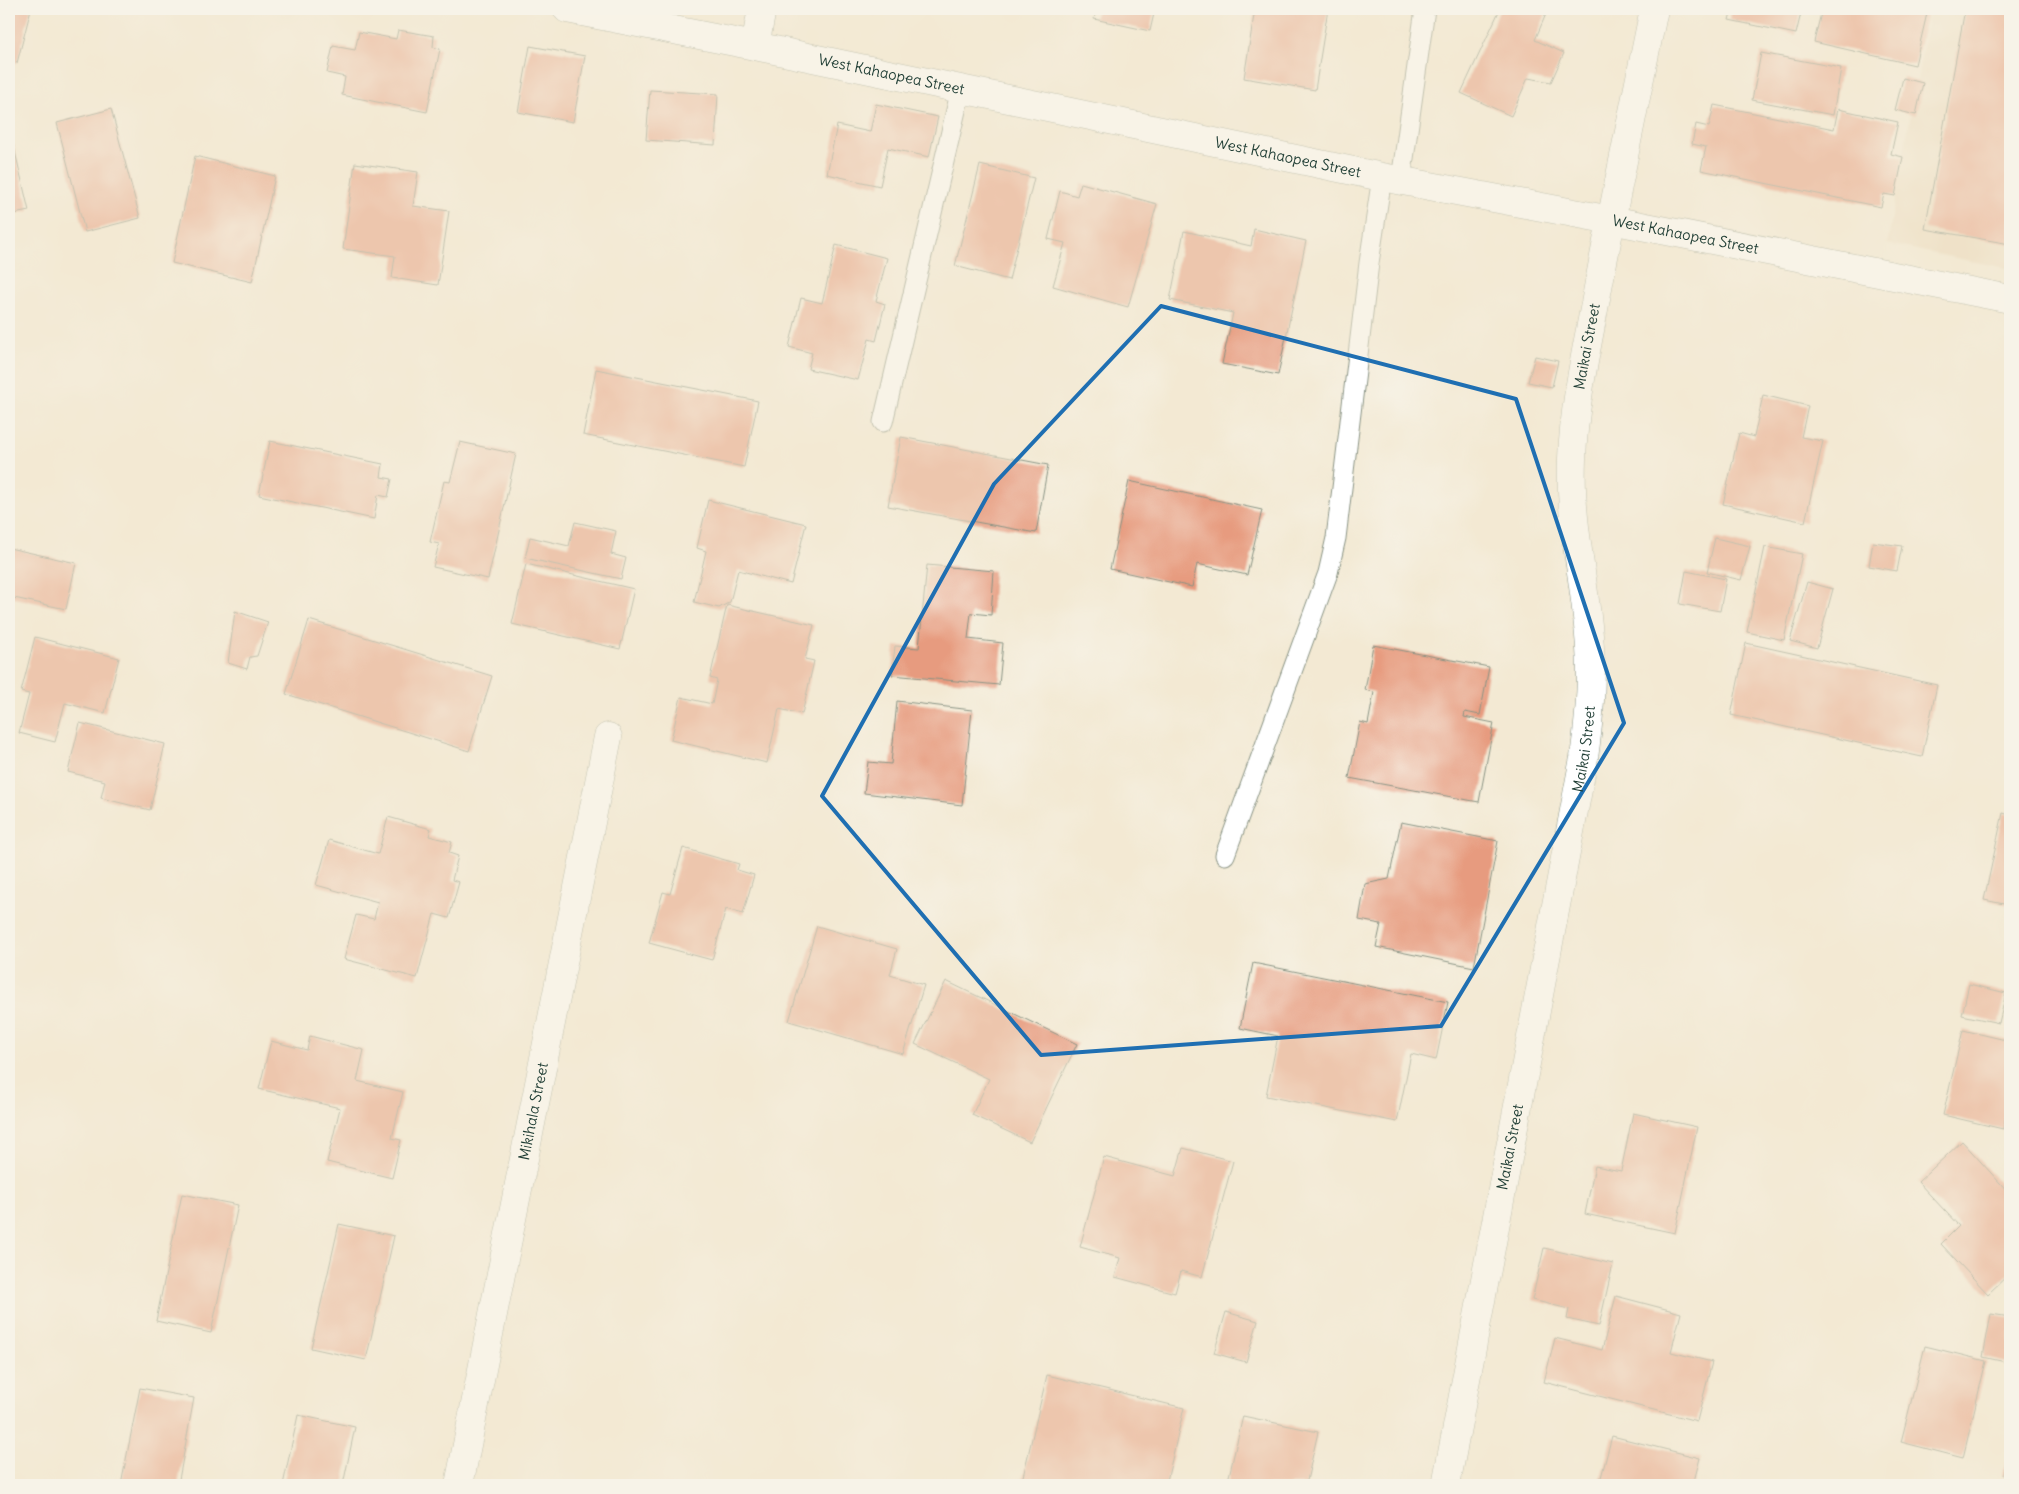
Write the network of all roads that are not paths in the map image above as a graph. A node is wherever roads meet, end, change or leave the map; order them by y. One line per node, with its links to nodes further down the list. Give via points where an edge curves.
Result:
1 (567, 9): 5 (street, West Kahaopea Street)
2 (762, 9): 5 (street)
3 (1425, 9): 7 (lane)
4 (1654, 9): 8 (street, Maikai Street)
5 (755, 46): 6 (street, West Kahaopea Street)
6 (961, 89): 7 (street, West Kahaopea Street); 10 (lane)
7 (1392, 178): 8 (street, West Kahaopea Street); 12 (lane, via 1369,263 1336,538 1328,573)
8 (1611, 220): 9 (street, West Kahaopea Street); 14 (street, Maikai Street, via 1580,385 1572,459 1572,490 1590,648 1591,694 1584,758)
9 (2010, 300)
10 (883, 422)
11 (608, 737): 13 (street, Mikihala Street)
12 (1225, 855)
13 (459, 1485)
14 (1446, 1485)

